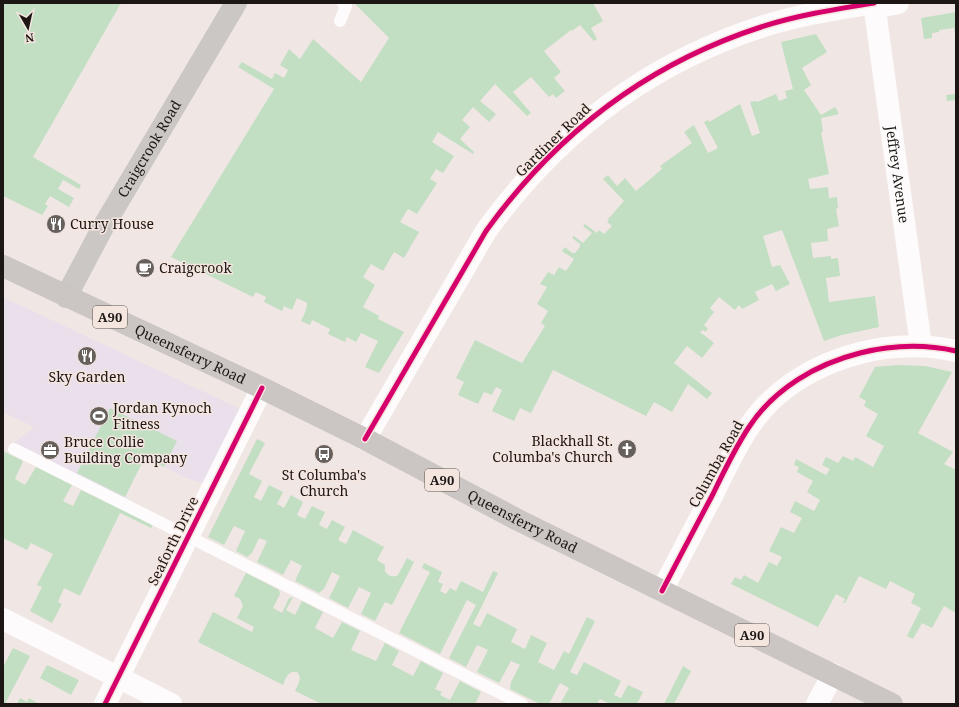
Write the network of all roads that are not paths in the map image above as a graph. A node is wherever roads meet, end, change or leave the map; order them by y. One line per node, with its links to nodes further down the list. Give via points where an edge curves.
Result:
1 (236, 3): 7 (street, Craigcrook Road, via 104,227)
2 (344, 3): 5 (lane, via 346,6)
3 (898, 3): 4 (street, Gardiner Road)
4 (874, 5): 8 (street, Jeffrey Avenue); 11 (street, Gardiner Road, via 778,22 707,47 671,64 623,94 572,135 526,181 486,231)
5 (340, 21)
6 (3, 266): 7 (main road, Queensferry Road / A90)
7 (66, 297): 10 (main road, Queensferry Road / A90)
8 (921, 346): 9 (street, Columba Road); 14 (street, Columba Road, via 896,346 845,357 822,366 780,392 750,426 733,454)
9 (956, 351)
10 (262, 388): 11 (main road, Queensferry Road / A90); 13 (street, Seaforth Drive)
11 (366, 439): 14 (main road, Queensferry Road / A90, via 518,520)
12 (14, 449): 13 (lane)
13 (189, 536): 17 (street, Seaforth Drive); 20 (lane)
14 (662, 591): 16 (main road, A90)
15 (3, 619): 17 (street)
16 (833, 674): 21 (street); 22 (main road, A90)
17 (119, 677): 18 (street, Seaforth Drive); 19 (street)
18 (105, 704)
19 (171, 704)
20 (522, 704)
21 (817, 704)
22 (892, 704)

